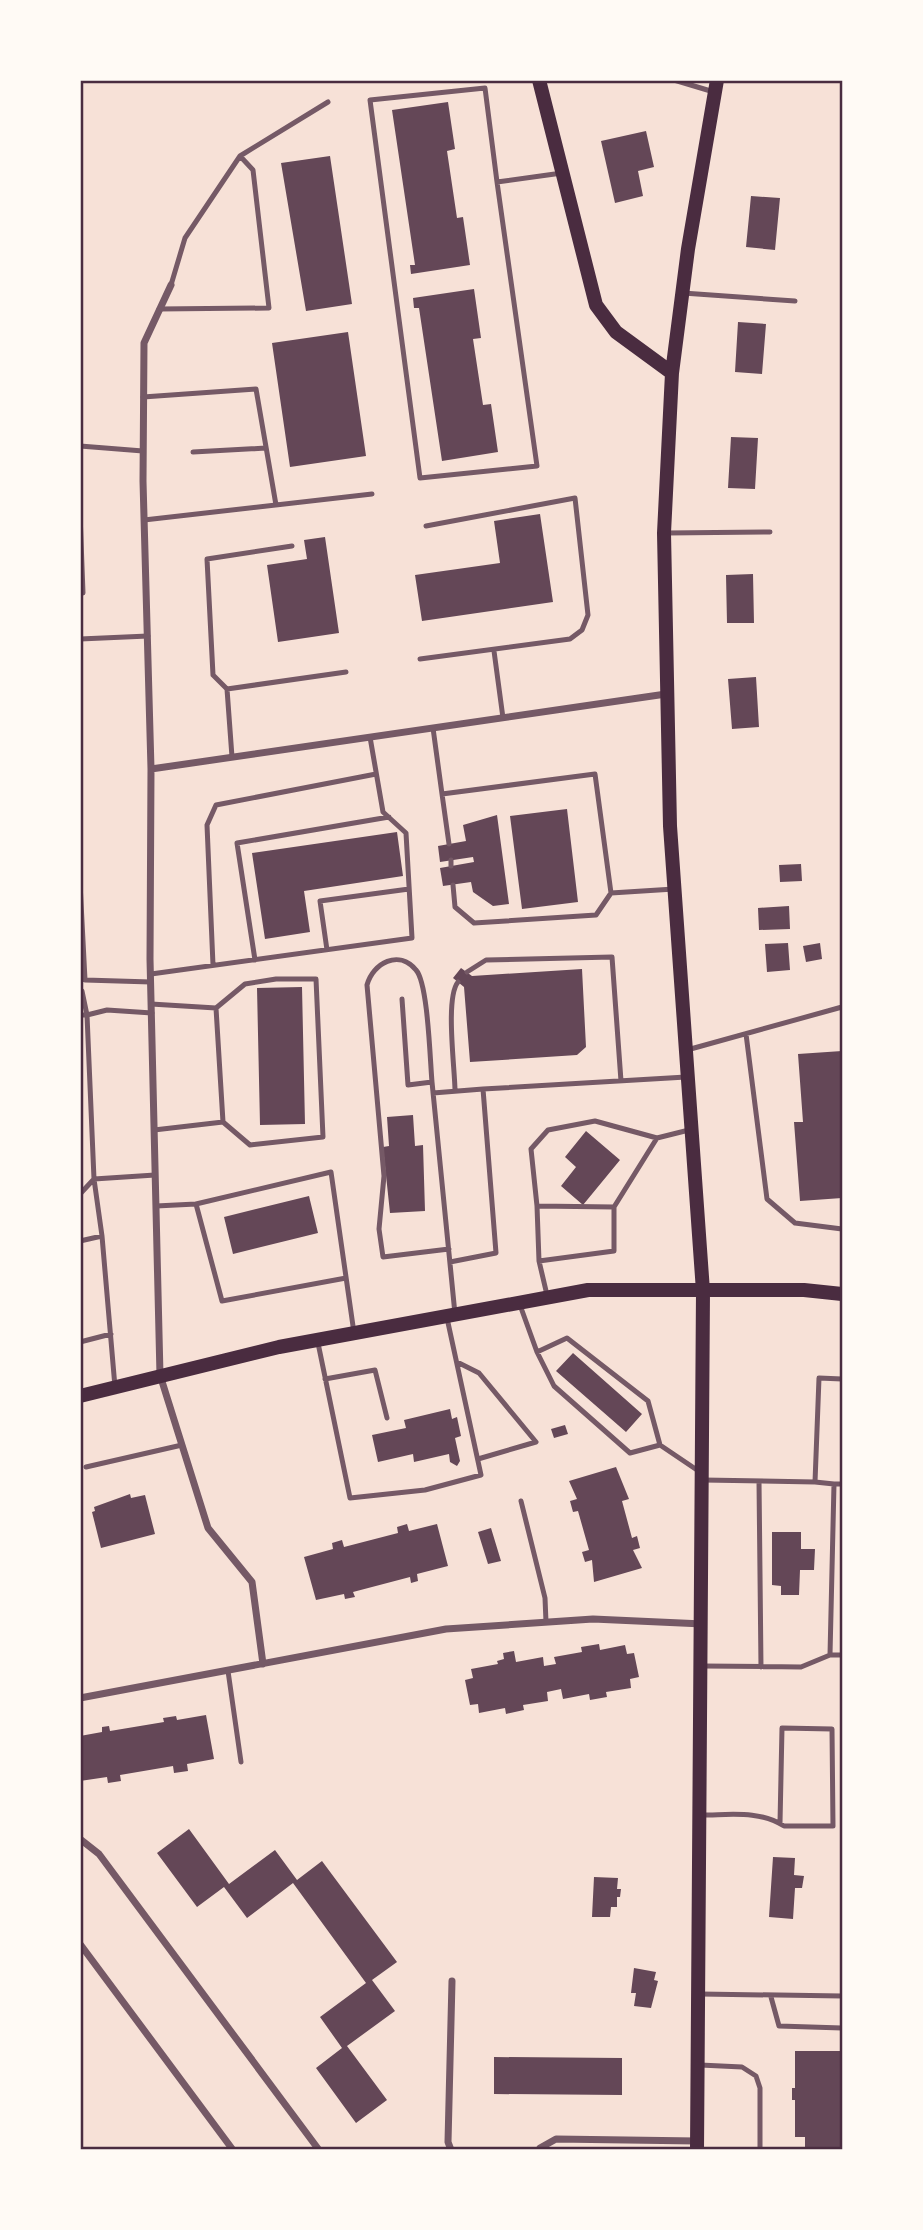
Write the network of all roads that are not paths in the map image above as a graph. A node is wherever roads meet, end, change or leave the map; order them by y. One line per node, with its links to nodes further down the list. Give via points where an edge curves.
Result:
1 (674, 80): 3 (lane)
2 (543, 81): 6 (main road)
3 (716, 86): 9 (main road)
4 (328, 102): 5 (lane)
5 (240, 156): 8 (lane, via 185,237); 11 (lane, via 253,170 268,308)
6 (562, 173): 7 (lane); 12 (main road, via 596,304 616,332)
7 (497, 182): 7 (lane, via 537,466 420,478 370,100 485,88)
8 (171, 285): 11 (street)
9 (682, 293): 10 (lane); 12 (main road)
10 (795, 301)
11 (159, 309): 13 (street, via 144,343)
12 (672, 373): 24 (main road)
13 (144, 397): 15 (lane, via 256,389); 16 (street)
14 (80, 446): 16 (lane)
15 (266, 448): 17 (lane); 19 (lane)
16 (143, 451): 21 (street)
17 (193, 452)
18 (372, 494): 19 (lane)
19 (276, 505): 21 (lane)
20 (80, 513): 26 (lane)
21 (144, 520): 27 (street)
22 (426, 526): 29 (lane, via 575,499 588,597 582,630 570,639)
23 (770, 532): 24 (lane)
24 (664, 533): 33 (main road)
25 (292, 547): 32 (lane, via 207,559 213,675)
26 (80, 593)
27 (148, 636): 28 (lane); 38 (street)
28 (80, 639)
29 (495, 651): 30 (lane); 34 (lane)
30 (421, 659)
31 (346, 672): 32 (lane)
32 (227, 689): 37 (lane)
33 (666, 694): 34 (street); 46 (main road)
34 (503, 718): 35 (street)
35 (433, 728): 36 (street); 40 (lane)
36 (370, 737): 37 (street); 39 (lane)
37 (232, 757): 38 (street)
38 (151, 769): 52 (street)
39 (376, 774): 41 (lane, via 383,812); 50 (lane, via 216,805 206,825)
40 (442, 794): 42 (lane); 47 (lane, via 595,774)
41 (389, 817): 45 (lane, via 406,833); 49 (lane, via 237,843)
42 (449, 844)
43 (80, 883): 53 (lane)
44 (453, 885): 47 (lane, via 454,907 474,923 596,915)
45 (409, 889): 48 (lane, via 412,938); 48 (lane, via 320,901)
46 (674, 889): 47 (lane); 62 (main road)
47 (611, 893)
48 (327, 950): 49 (lane)
49 (255, 960): 50 (lane)
50 (213, 965): 52 (lane)
51 (467, 972): 64 (lane, via 486,960 612,957)
52 (151, 978): 53 (lane); 58 (street)
53 (85, 979): 55 (lane)
54 (458, 982): 67 (lane, via 452,1012)
55 (81, 991): 60 (lane)
56 (402, 999): 65 (lane, via 408,1085)
57 (842, 1007): 61 (lane)
58 (151, 1008): 59 (lane); 60 (lane); 71 (street)
59 (216, 1008): 69 (lane); 69 (lane, via 245,984 316,979 323,1137 250,1145)
60 (84, 1015): 74 (lane)
61 (746, 1034): 62 (lane); 80 (lane, via 767,1199 795,1223)
62 (686, 1051): 63 (main road)
63 (688, 1077): 64 (lane); 70 (main road)
64 (621, 1081): 66 (lane)
65 (432, 1082): 68 (lane); 83 (lane, via 420,975 408,963 382,963 367,985 384,1175 379,1229 383,1257)
66 (483, 1089): 67 (lane); 85 (lane, via 496,1252)
67 (456, 1091): 68 (lane)
68 (433, 1093): 83 (lane)
69 (223, 1122): 71 (lane)
70 (691, 1129): 72 (lane); 87 (main road)
71 (154, 1130): 73 (street)
72 (657, 1138): 78 (lane, via 595,1121 548,1130 531,1149); 79 (lane)
73 (155, 1175): 74 (lane); 77 (street)
74 (94, 1179): 75 (lane); 81 (lane)
75 (80, 1194)
76 (196, 1204): 77 (lane); 86 (lane, via 222,1301); 86 (lane, via 331,1172)
77 (156, 1206): 98 (street)
78 (537, 1206): 79 (lane); 84 (lane)
79 (614, 1207): 84 (lane, via 614,1251)
80 (842, 1229)
81 (102, 1236): 82 (lane); 93 (lane)
82 (80, 1241)
83 (449, 1250): 85 (lane)
84 (539, 1261): 89 (lane)
85 (450, 1262): 91 (lane)
86 (346, 1278): 92 (lane)
87 (704, 1291): 88 (main road); 89 (main road, via 588,1290); 108 (main road)
88 (842, 1294)
89 (548, 1298): 90 (main road)
90 (519, 1304): 91 (main road); 96 (lane)
91 (451, 1315): 92 (main road); 97 (lane)
92 (354, 1333): 94 (main road)
93 (111, 1334): 95 (lane); 101 (lane)
94 (317, 1340): 98 (main road); 99 (lane)
95 (80, 1342)
96 (537, 1352): 105 (lane, via 554,1386 630,1453); 105 (lane, via 567,1338 648,1401)
97 (457, 1362): 106 (lane); 106 (lane, via 479,1373 536,1442)
98 (160, 1375): 101 (main road); 104 (street)
99 (325, 1379): 103 (lane, via 375,1370); 106 (lane, via 350,1498 425,1490 481,1475)
100 (842, 1379): 110 (lane, via 819,1378)
101 (115, 1387): 102 (main road)
102 (80, 1396)
103 (387, 1418)
104 (182, 1445): 107 (lane); 118 (street, via 208,1528 252,1582)
105 (660, 1445): 108 (lane)
106 (478, 1459)
107 (86, 1467)
108 (703, 1477): 109 (lane); 115 (main road)
109 (759, 1481): 110 (lane); 120 (lane)
110 (815, 1482): 111 (lane)
111 (834, 1484): 112 (lane); 116 (lane)
112 (842, 1484)
113 (521, 1501): 114 (lane, via 545,1598)
114 (546, 1622): 115 (street, via 593,1619); 118 (street, via 446,1629)
115 (703, 1624): 119 (main road)
116 (830, 1655): 117 (lane); 120 (lane, via 801,1667)
117 (842, 1655)
118 (264, 1664): 121 (street)
119 (702, 1666): 120 (lane); 124 (main road)
120 (761, 1667)
121 (228, 1671): 122 (street); 123 (lane)
122 (80, 1698)
123 (241, 1762)
124 (701, 1815): 125 (lane, via 767,1815); 129 (main road)
125 (780, 1823): 125 (lane, via 833,1826 832,1729 782,1728)
126 (80, 1839): 137 (street, via 99,1854)
127 (80, 1944): 136 (street)
128 (453, 1981): 138 (street)
129 (700, 1994): 131 (lane); 133 (main road)
130 (842, 1996): 131 (lane)
131 (771, 1997): 132 (lane, via 779,2026)
132 (842, 2028)
133 (699, 2065): 134 (main road); 139 (lane, via 742,2067 756,2076)
134 (697, 2146): 135 (street, via 556,2139)
135 (539, 2149)
136 (233, 2150)
137 (319, 2150)
138 (451, 2150)
139 (760, 2150)

